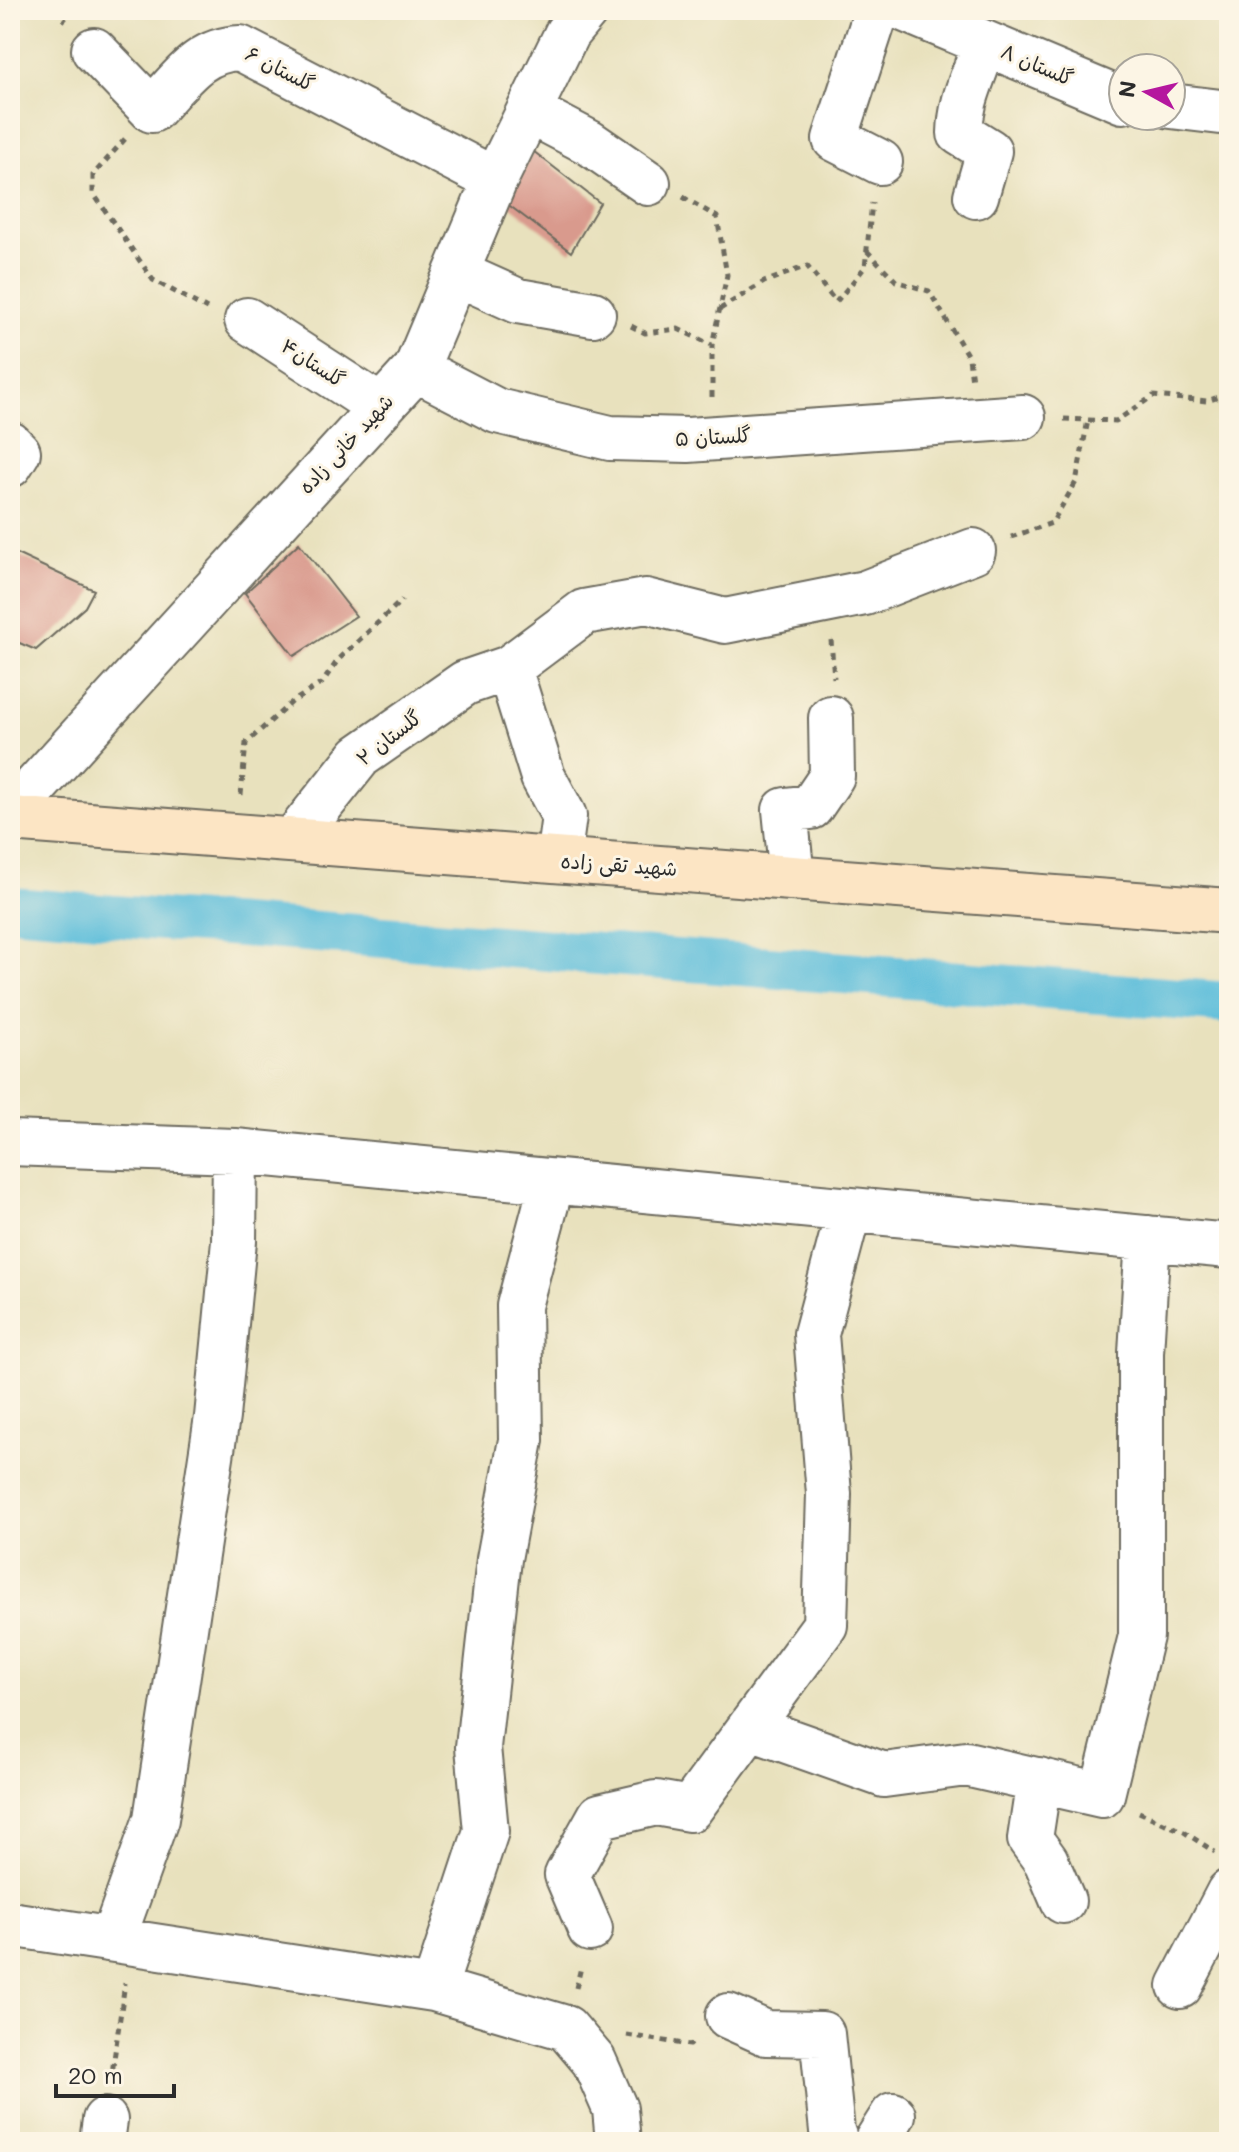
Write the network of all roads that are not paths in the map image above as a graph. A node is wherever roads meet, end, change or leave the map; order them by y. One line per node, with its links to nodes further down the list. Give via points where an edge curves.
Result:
1 (586, 10): 8 (street, شهید خانی زاده, via 567,33)
2 (877, 10): 10 (street, via 835,139)
3 (906, 10): 4 (street, گلستان ۸)
4 (984, 43): 6 (street, گلستان ۸); 13 (street, via 961,102 960,133 989,151)
5 (94, 50): 11 (street, گلستان ۶, via 152,110 201,59 217,48 240,48)
6 (1107, 94)
7 (1187, 108): 9 (street)
8 (529, 111): 11 (street, شهید خانی زاده); 12 (street, via 590,143)
9 (1229, 113)
10 (880, 162)
11 (495, 180): 14 (street, شهید خانی زاده)
12 (648, 183)
13 (976, 196)
14 (456, 273): 15 (street, via 518,301); 17 (street, شهید خانی زاده)
15 (593, 314)
16 (247, 320): 18 (street, گلستان۴)
17 (416, 369): 18 (street, شهید خانی زاده); 19 (street, گلستان ۵, via 497,411 610,438 712,438)
18 (379, 406): 25 (street, شهید خانی زاده)
19 (1006, 418)
20 (10, 444): 21 (street, via 18,452)
21 (10, 465)
22 (973, 551): 23 (street, گلستان ۲, via 865,593 725,621 646,601 584,612)
23 (509, 668): 26 (street, گلستان ۲, via 465,683 360,756); 27 (street, via 543,777 564,816)
24 (831, 718): 28 (street, via 832,776 811,807 785,810)
25 (10, 816): 26 (main road, شهید تقی زاده)
26 (293, 840): 27 (main road, شهید تقی زاده)
27 (558, 860): 28 (main road, شهید تقی زاده)
28 (792, 878): 29 (main road, شهید تقی زاده)
29 (1229, 911)
30 (10, 1143): 31 (street)
31 (235, 1151): 32 (street); 42 (street, via 234,1241 217,1417 158,1804)
32 (552, 1182): 33 (street); 44 (street, via 519,1306 521,1440 499,1559 478,1747 486,1831)
33 (849, 1210): 34 (street); 36 (street, via 816,1334 829,1494 825,1625)
34 (1148, 1238): 35 (street); 37 (street, via 1141,1353 1141,1636 1102,1795)
35 (1229, 1246)
36 (751, 1728): 37 (street, via 884,1775 966,1764); 41 (street, via 690,1809 656,1803 600,1816 567,1875)
37 (1039, 1780): 39 (street, via 1030,1839)
38 (1223, 1873): 43 (street)
39 (1063, 1901)
40 (10, 1924): 42 (street)
41 (590, 1929)
42 (122, 1941): 44 (street)
43 (1180, 1986)
44 (434, 1989): 46 (street, via 566,2028 594,2061 615,2109)
45 (728, 2016): 47 (street, via 766,2033 822,2034)
46 (618, 2142)
47 (836, 2142)

